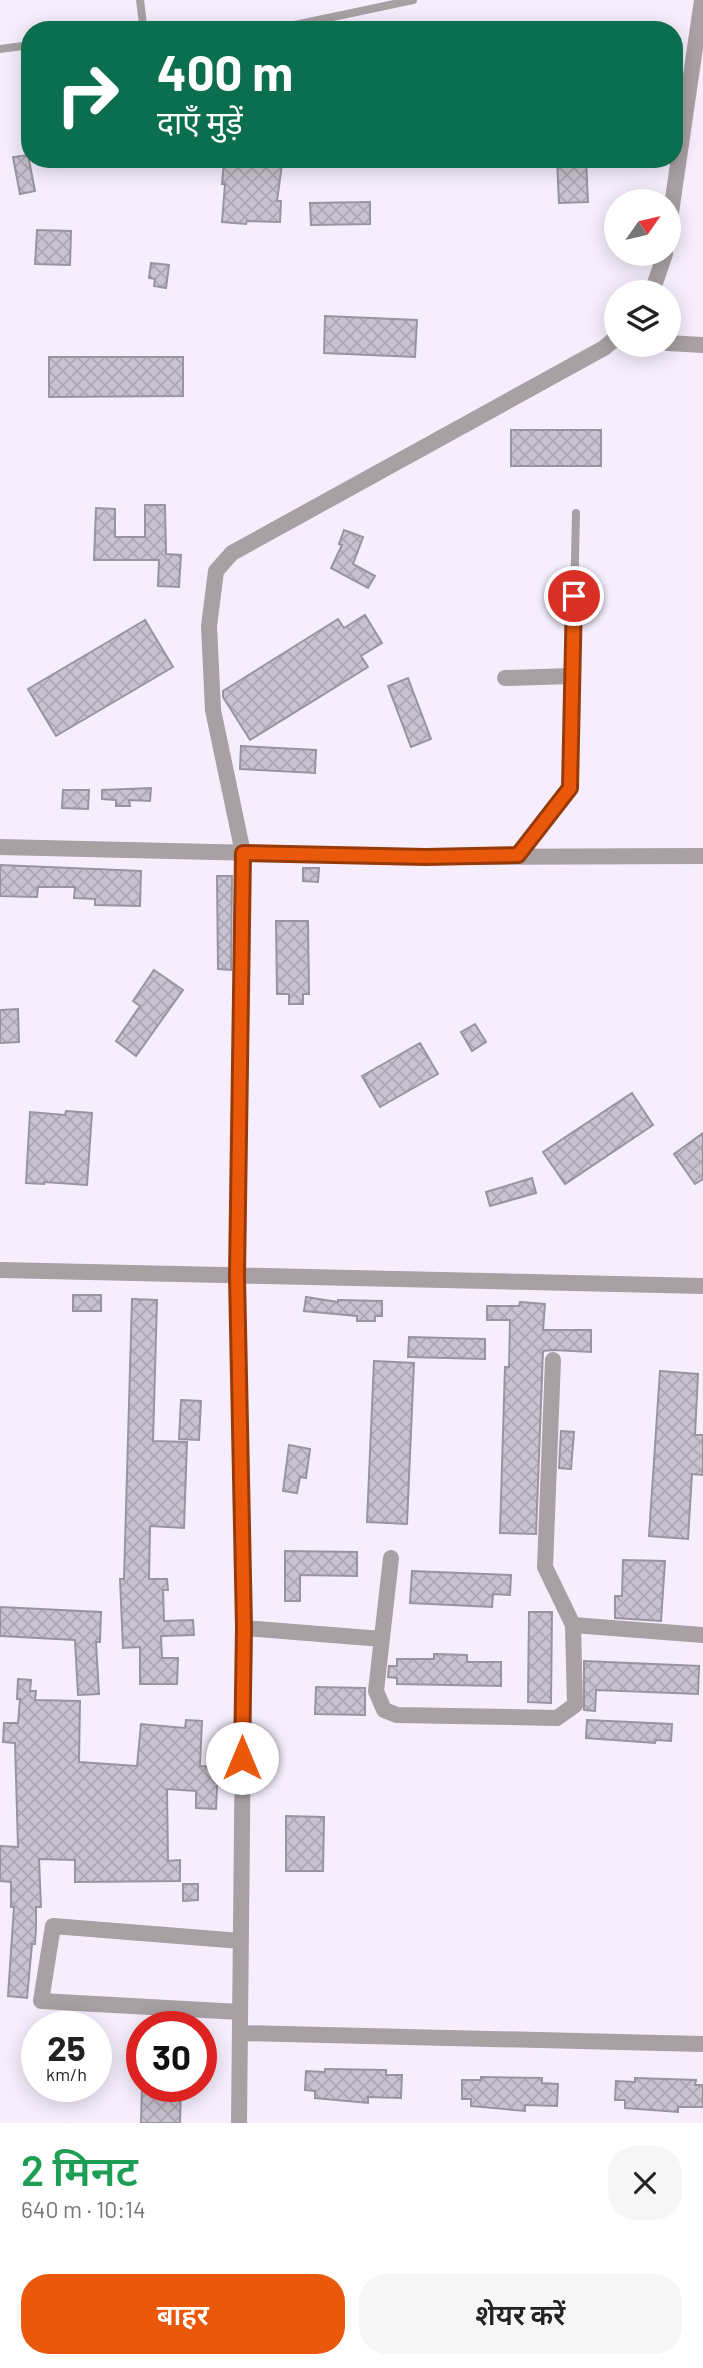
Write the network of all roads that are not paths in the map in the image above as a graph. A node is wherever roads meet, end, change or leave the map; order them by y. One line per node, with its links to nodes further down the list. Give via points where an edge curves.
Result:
1 (140, 0): 4 (lane)
2 (413, 0): 5 (lane)
3 (702, 0): 8 (street)
4 (143, 21)
5 (314, 21)
6 (21, 46): 7 (lane)
7 (0, 49)
8 (683, 130)
9 (677, 168): 10 (street)
10 (674, 189)
11 (681, 344): 12 (street)
12 (703, 345)
13 (604, 348): 18 (street, via 232,553 216,572 209,626 214,710)
14 (576, 513): 15 (lane)
15 (573, 676): 16 (street); 19 (lane, via 570,788)
16 (505, 678)
17 (0, 847): 18 (street)
18 (243, 853): 19 (street); 22 (street)
19 (518, 855): 20 (street)
20 (703, 856)
21 (0, 1270): 22 (street)
22 (237, 1276): 23 (street); 27 (street)
23 (703, 1286)
24 (553, 1360): 26 (street, via 545,1567)
25 (391, 1558): 29 (street)
26 (573, 1625): 28 (street); 29 (street, via 575,1705 558,1718 397,1715 384,1710 376,1691)
27 (244, 1628): 29 (street); 30 (street)
28 (703, 1635)
29 (382, 1639)
30 (241, 1941): 31 (street); 31 (street, via 53,1926 41,2001)
31 (240, 2012): 32 (street)
32 (240, 2033): 33 (street); 34 (street)
33 (703, 2044)
34 (239, 2123)

